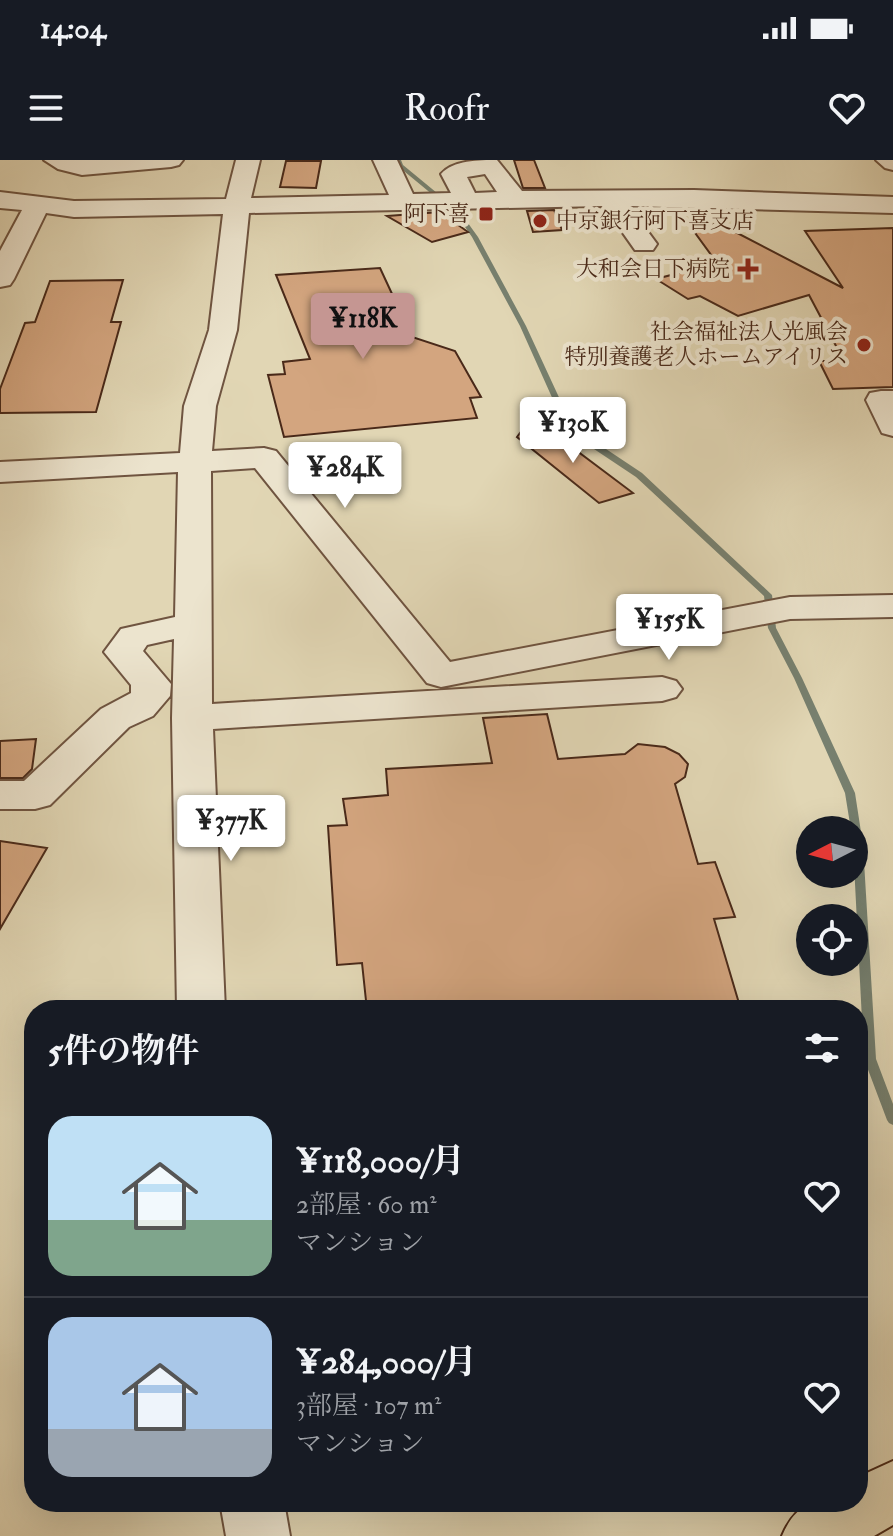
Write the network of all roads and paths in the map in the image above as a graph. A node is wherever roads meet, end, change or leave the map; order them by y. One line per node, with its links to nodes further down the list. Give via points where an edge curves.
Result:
1 (56, 160): 8 (street)
2 (171, 160): 8 (street)
3 (248, 160): 17 (street)
4 (385, 160): 14 (street)
5 (888, 160): 7 (street)
6 (490, 163): 12 (street); 13 (street, via 453,174)
7 (893, 163)
8 (93, 169): 9 (street, via 49,183)
9 (0, 181)
10 (612, 199): 12 (street); 16 (street); 18 (street)
11 (0, 200): 15 (street)
12 (515, 200): 13 (street)
13 (450, 202): 14 (street)
14 (405, 203): 17 (street)
15 (39, 205): 17 (street); 19 (street)
16 (893, 205)
17 (237, 206): 22 (street, via 223,330 200,406)
18 (644, 244)
19 (0, 279)
20 (893, 400): 21 (street, via 881,400)
21 (893, 426)
22 (195, 461): 23 (street); 24 (street, via 264,458 441,675 790,608); 25 (street)
23 (0, 472)
24 (893, 606)
25 (192, 624): 27 (street); 28 (street, via 134,637 123,652 151,684 150,696 115,718 35,795)
26 (662, 689): 27 (street)
27 (192, 718): 29 (street)
28 (0, 795)
29 (201, 1000)
30 (893, 1491): 31 (highway)
31 (868, 1505)
32 (254, 1512): 34 (street)
33 (856, 1512): 35 (highway)
34 (258, 1536)
35 (814, 1536)

